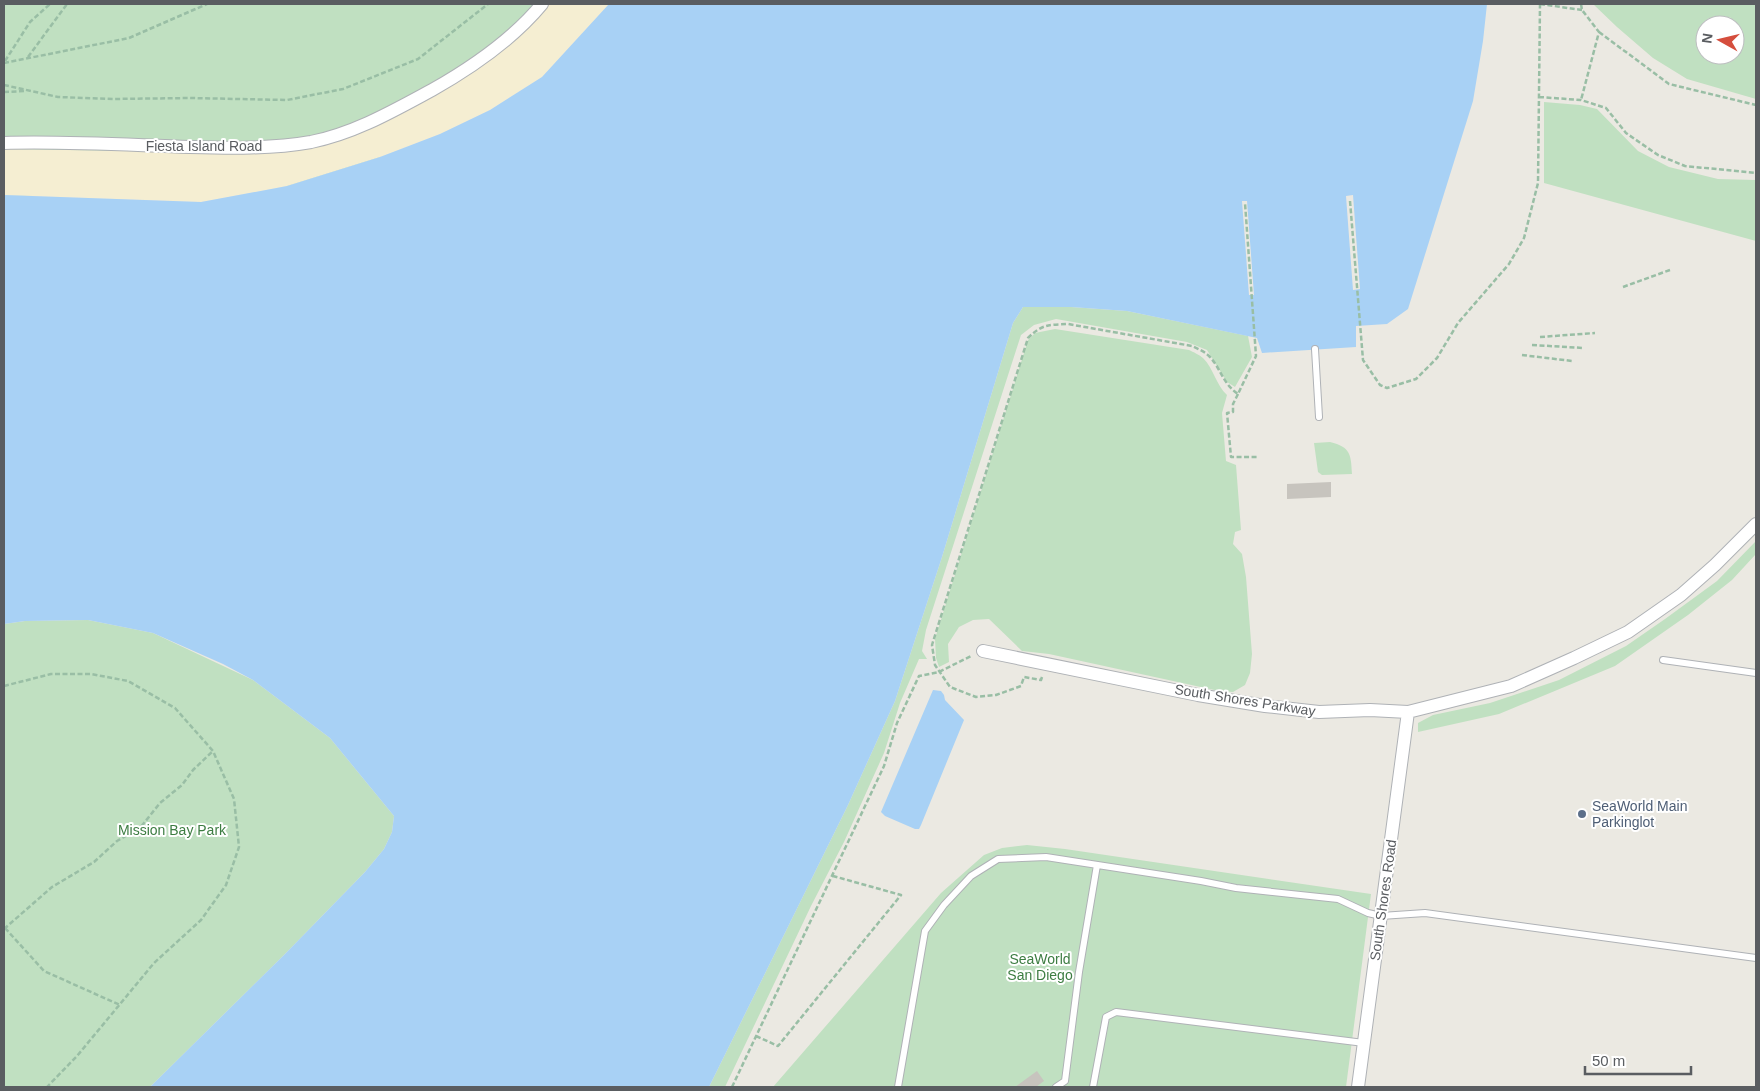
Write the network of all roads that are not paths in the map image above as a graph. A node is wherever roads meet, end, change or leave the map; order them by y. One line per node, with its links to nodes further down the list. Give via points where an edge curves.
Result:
1 (542, 4): 2 (street, Fiesta Island Road, via 499,45 449,80 382,118 310,142 243,148)
2 (4, 143)
3 (1315, 349): 4 (lane)
4 (1319, 417)
5 (1756, 524): 9 (street, South Shores Parkway, via 1715,565 1628,632 1511,686)
6 (983, 651): 9 (street, South Shores Parkway, via 1265,706 1319,712)
7 (1664, 660): 8 (lane)
8 (1756, 673)
9 (1408, 712): 11 (street, South Shores Road)
10 (1097, 865): 11 (lane, via 1236,888 1338,899); 14 (lane, via 1046,858 998,860 972,876 944,905 925,931); 15 (lane, via 1065,1081)
11 (1381, 916): 12 (lane, via 1425,914); 13 (street, South Shores Road)
12 (1756, 958)
13 (1364, 1042): 16 (lane, via 1116,1012 1106,1017); 17 (street, South Shores Road)
14 (898, 1087)
15 (1056, 1087)
16 (1093, 1087)
17 (1358, 1087)

